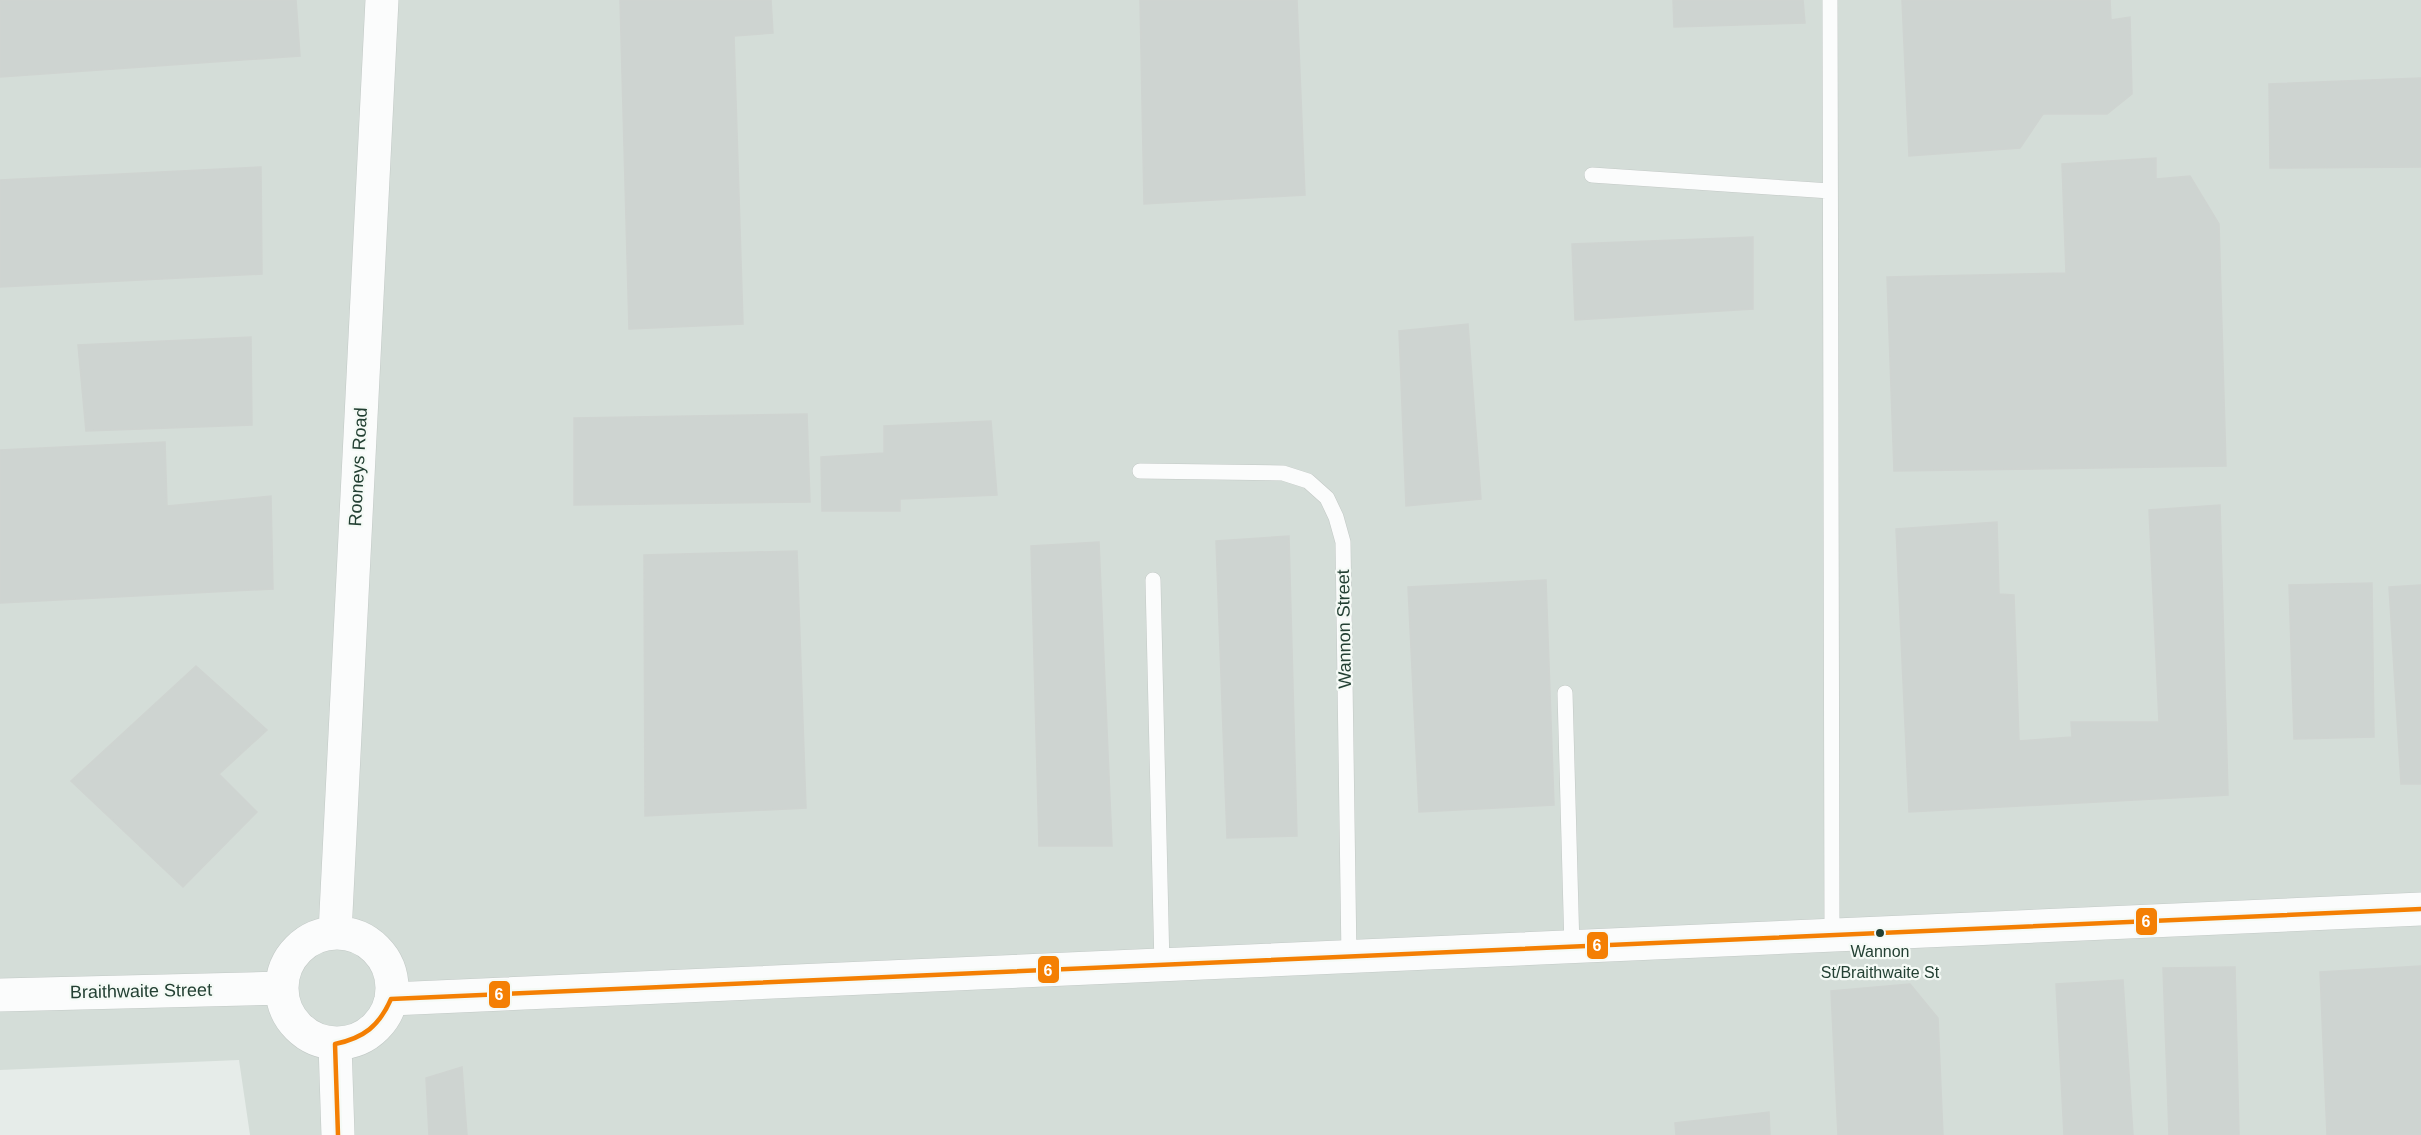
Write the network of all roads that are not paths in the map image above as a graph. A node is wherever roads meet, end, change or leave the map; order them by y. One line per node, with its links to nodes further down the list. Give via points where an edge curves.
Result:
1 (382, 0): 9 (street, Rooneys Road)
2 (1830, 0): 4 (lane)
3 (1592, 176): 4 (lane)
4 (1830, 191): 10 (lane)
5 (1140, 471): 12 (lane, Wannon Street, via 1283,473 1308,481 1327,498 1336,517 1343,542)
6 (1153, 579): 13 (lane)
7 (1565, 693): 11 (lane)
8 (2421, 909): 10 (street)
9 (335, 933): 14 (street, via 301,946 289,961); 16 (street, via 354,936 372,946 385,961)
10 (1832, 936): 11 (street)
11 (1572, 948): 12 (street)
12 (1348, 958): 13 (street)
13 (1162, 966): 16 (street)
14 (282, 988): 15 (street, Braithwaite Street); 17 (street, via 286,1011 294,1024 320,1041)
15 (0, 995)
16 (391, 999): 17 (street, via 384,1017 371,1032 354,1041)
17 (335, 1044): 18 (street)
18 (338, 1135)

